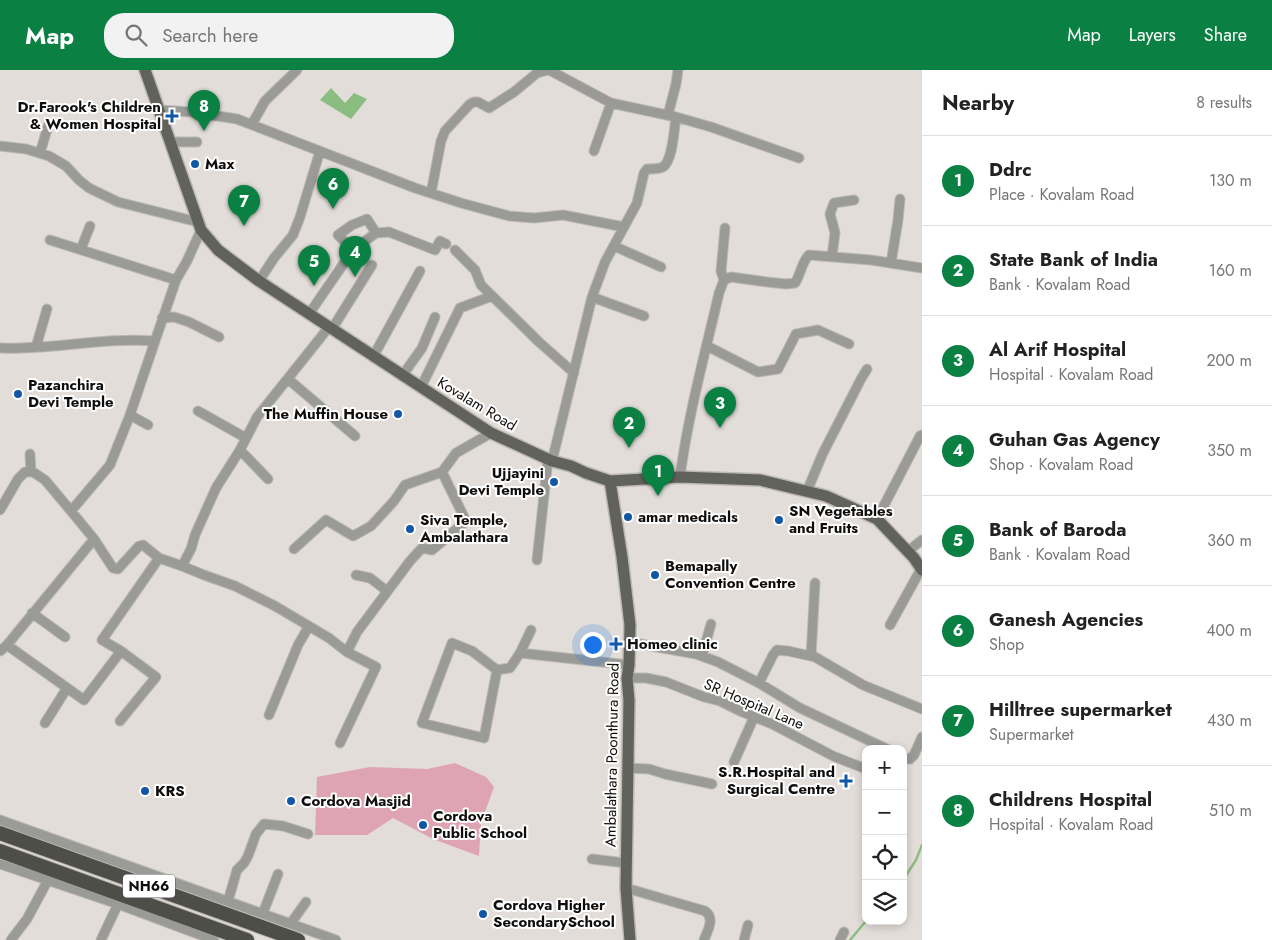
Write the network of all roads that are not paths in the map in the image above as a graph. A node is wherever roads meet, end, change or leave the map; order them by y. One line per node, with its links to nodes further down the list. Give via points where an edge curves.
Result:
1 (145, 70): 6 (main road, Kovalam Road)
2 (549, 70): 5 (street); 17 (street, via 537,73 489,108 474,102 463,111 445,131 441,141)
3 (678, 70): 7 (street)
4 (291, 72): 8 (street, via 265,101)
5 (611, 103): 7 (street); 14 (street)
6 (159, 110): 8 (street, via 237,118); 10 (main road, Kovalam Road)
7 (672, 116): 16 (street); 22 (street, via 672,150 664,166 647,169 644,173 637,203)
8 (252, 124): 13 (street)
9 (48, 126): 15 (street)
10 (170, 142): 11 (street); 21 (main road, Kovalam Road)
11 (197, 142)
12 (0, 146): 15 (street)
13 (320, 150): 17 (street); 39 (street, via 293,236)
14 (594, 151)
15 (40, 153): 21 (street, via 66,166 89,188 118,202)
16 (799, 158)
17 (432, 193): 22 (street, via 509,216 563,215)
18 (900, 199): 32 (street)
19 (854, 200): 31 (street, via 834,203 830,214 835,233)
20 (90, 226): 28 (street)
21 (200, 226): 37 (street); 39 (main road, Kovalam Road, via 218,250)
22 (624, 227): 27 (street)
23 (725, 228): 38 (street, via 721,271)
24 (376, 233): 26 (street, via 389,232 435,250 440,241); 29 (street); 29 (street, via 367,219 338,235)
25 (50, 240): 28 (street)
26 (446, 244)
27 (614, 246): 34 (street); 41 (street)
28 (82, 250): 37 (street)
29 (352, 250): 43 (street)
30 (455, 250): 40 (street, via 475,270 481,285)
31 (832, 256): 32 (street); 38 (street, via 809,255 795,283 731,277)
32 (891, 263): 35 (street)
33 (372, 265): 47 (street)
34 (661, 266)
35 (922, 268)
36 (420, 271): 54 (street)
37 (176, 280): 46 (street)
38 (724, 280): 51 (street)
39 (259, 281): 43 (main road, Kovalam Road)
40 (492, 296): 56 (street); 59 (street, via 460,308)
41 (592, 297): 44 (street); 56 (street)
42 (47, 309): 52 (street)
43 (309, 314): 47 (main road, Kovalam Road)
44 (644, 316)
45 (435, 317): 57 (street, via 422,348)
46 (162, 318): 48 (street, via 174,317); 49 (street)
47 (330, 328): 54 (main road, Kovalam Road); 58 (street)
48 (219, 337)
49 (155, 341): 52 (street, via 133,339); 61 (street)
50 (849, 344): 51 (street, via 818,330 796,334 778,369 758,372)
51 (707, 346): 72 (street)
52 (36, 347): 53 (street)
53 (0, 348)
54 (373, 357): 57 (main road, Kovalam Road)
55 (867, 369): 75 (street)
56 (574, 373): 69 (street)
57 (402, 376): 59 (main road, Kovalam Road)
58 (288, 379): 65 (street); 66 (street, via 257,417)
59 (421, 388): 63 (main road, Kovalam Road)
60 (198, 411): 66 (street)
61 (130, 415): 62 (street); 77 (street, via 110,464)
62 (148, 425)
63 (491, 434): 69 (main road, Kovalam Road); 71 (street, via 456,453)
64 (922, 435): 78 (street)
65 (355, 436)
66 (246, 438): 67 (street)
67 (240, 450): 73 (street); 85 (street, via 216,488)
68 (30, 454): 70 (street)
69 (550, 460): 74 (main road, Kovalam Road); 84 (street)
70 (31, 472): 76 (street, via 26,472 18,480); 77 (street, via 45,480)
71 (442, 472): 81 (street, via 405,485 370,526 353,536 326,520); 89 (street, via 466,521 432,550 419,550)
72 (680, 477): 74 (main road, Kovalam Road); 75 (main road, Kovalam Road, via 760,480)
73 (268, 479)
74 (610, 482): 96 (main road, Ambalathara Poonthura Road, via 630,624)
75 (808, 492): 78 (main road, Kovalam Road, via 826,496)
76 (0, 510)
77 (71, 511): 79 (street)
78 (878, 519): 82 (main road, Kovalam Road)
79 (94, 539): 83 (street, via 113,568 118,569 139,546 144,545); 90 (street)
80 (922, 540): 82 (street)
81 (294, 549)
82 (908, 551): 86 (main road, Kovalam Road)
83 (159, 558): 85 (street); 98 (street, via 102,640)
84 (537, 560)
85 (182, 566): 93 (street, via 235,586)
86 (922, 569): 92 (street)
87 (356, 575): 89 (street, via 370,578)
88 (815, 583): 102 (street)
89 (387, 592): 99 (street, via 357,632)
90 (32, 613): 95 (street); 97 (street)
91 (711, 624): 101 (street)
92 (890, 625)
93 (309, 626): 99 (street); 109 (street)
94 (531, 630): 100 (street)
95 (64, 637)
96 (629, 642): 101 (street); 103 (main road, Ambalathara Poonthura Road)
97 (3, 648): 107 (street)
98 (121, 651): 107 (street, via 84,700); 111 (street, via 156,677)
99 (347, 652): 114 (street, via 376,667)
100 (520, 653): 103 (street); 104 (street, via 510,668)
101 (702, 656): 106 (street)
102 (811, 656): 106 (street, via 777,650); 108 (street, via 863,685)
103 (629, 665): 105 (main road, Ambalathara Poonthura Road)
104 (497, 670): 104 (street, via 484,738 422,723 452,643 472,651)
105 (627, 678): 110 (street, SR Hospital Lane, via 666,682); 119 (main road, Ambalathara Poonthura Road)
106 (759, 683): 115 (street, via 800,708)
107 (66, 688): 112 (street)
108 (922, 709)
109 (269, 715)
110 (754, 717): 117 (street); 118 (street, SR Hospital Lane)
111 (120, 721)
112 (45, 723)
113 (922, 737): 116 (street, via 914,755)
114 (340, 744)
115 (879, 745)
116 (907, 759)
117 (734, 762)
118 (862, 767)
119 (627, 768): 120 (street, via 649,769); 126 (main road, Ambalathara Poonthura Road)
120 (712, 784)
121 (0, 820): 131 (street)
122 (0, 832): 141 (highway, NH66)
123 (308, 834): 131 (street, via 264,824 237,870)
124 (0, 850): 140 (highway, NH66)
125 (592, 859): 126 (street)
126 (626, 863): 130 (main road, Ambalathara Poonthura Road)
127 (0, 864): 129 (street)
128 (278, 874): 134 (street)
129 (48, 880): 133 (street); 137 (street)
130 (626, 888): 143 (main road, Ambalathara Poonthura Road); 144 (street, via 705,911 711,921)
131 (228, 901): 134 (street)
132 (306, 902): 135 (street)
133 (118, 904): 138 (street); 139 (street)
134 (263, 913): 135 (street)
135 (291, 923): 142 (street)
136 (748, 925): 145 (street)
137 (11, 940)
138 (101, 940)
139 (214, 940)
140 (247, 940)
141 (298, 940)
142 (336, 940)
143 (630, 940)
144 (704, 940)
145 (744, 940)

